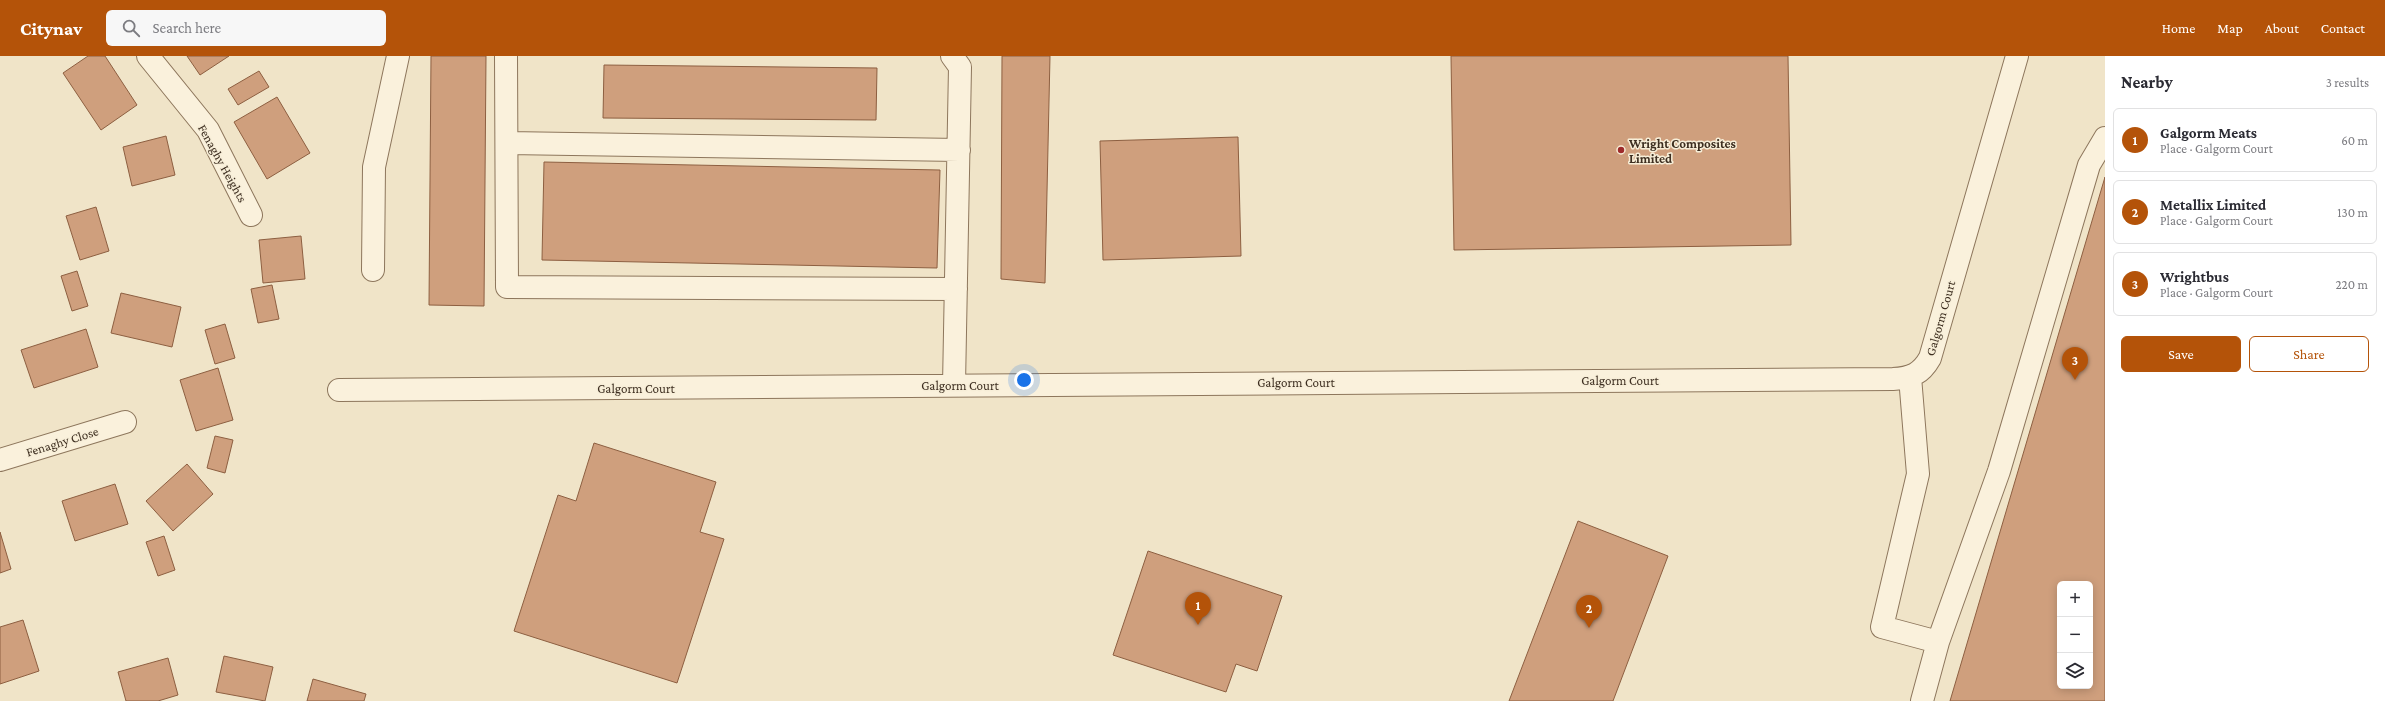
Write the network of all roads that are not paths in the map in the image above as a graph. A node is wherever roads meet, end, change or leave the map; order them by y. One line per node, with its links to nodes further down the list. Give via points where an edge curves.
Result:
1 (148, 56): 9 (street, Fenaghy Heights, via 208,130)
2 (398, 56): 10 (street, via 374,167)
3 (506, 56): 7 (street)
4 (952, 56): 8 (street, via 960,67)
5 (2017, 56): 12 (street, Galgorm Court, via 1930,358 1925,367)
6 (2105, 138): 17 (street, via 2089,165 1999,471)
7 (508, 143): 8 (street); 11 (street, via 507,287)
8 (958, 150): 11 (street)
9 (251, 215)
10 (373, 270)
11 (956, 289): 13 (street)
12 (1910, 377): 13 (street, Galgorm Court); 17 (street, via 1918,474 1882,627)
13 (954, 385): 14 (street, Galgorm Court)
14 (339, 390)
15 (124, 422): 16 (street, Fenaghy Close)
16 (0, 460)
17 (1938, 642): 18 (street)
18 (1922, 701)

